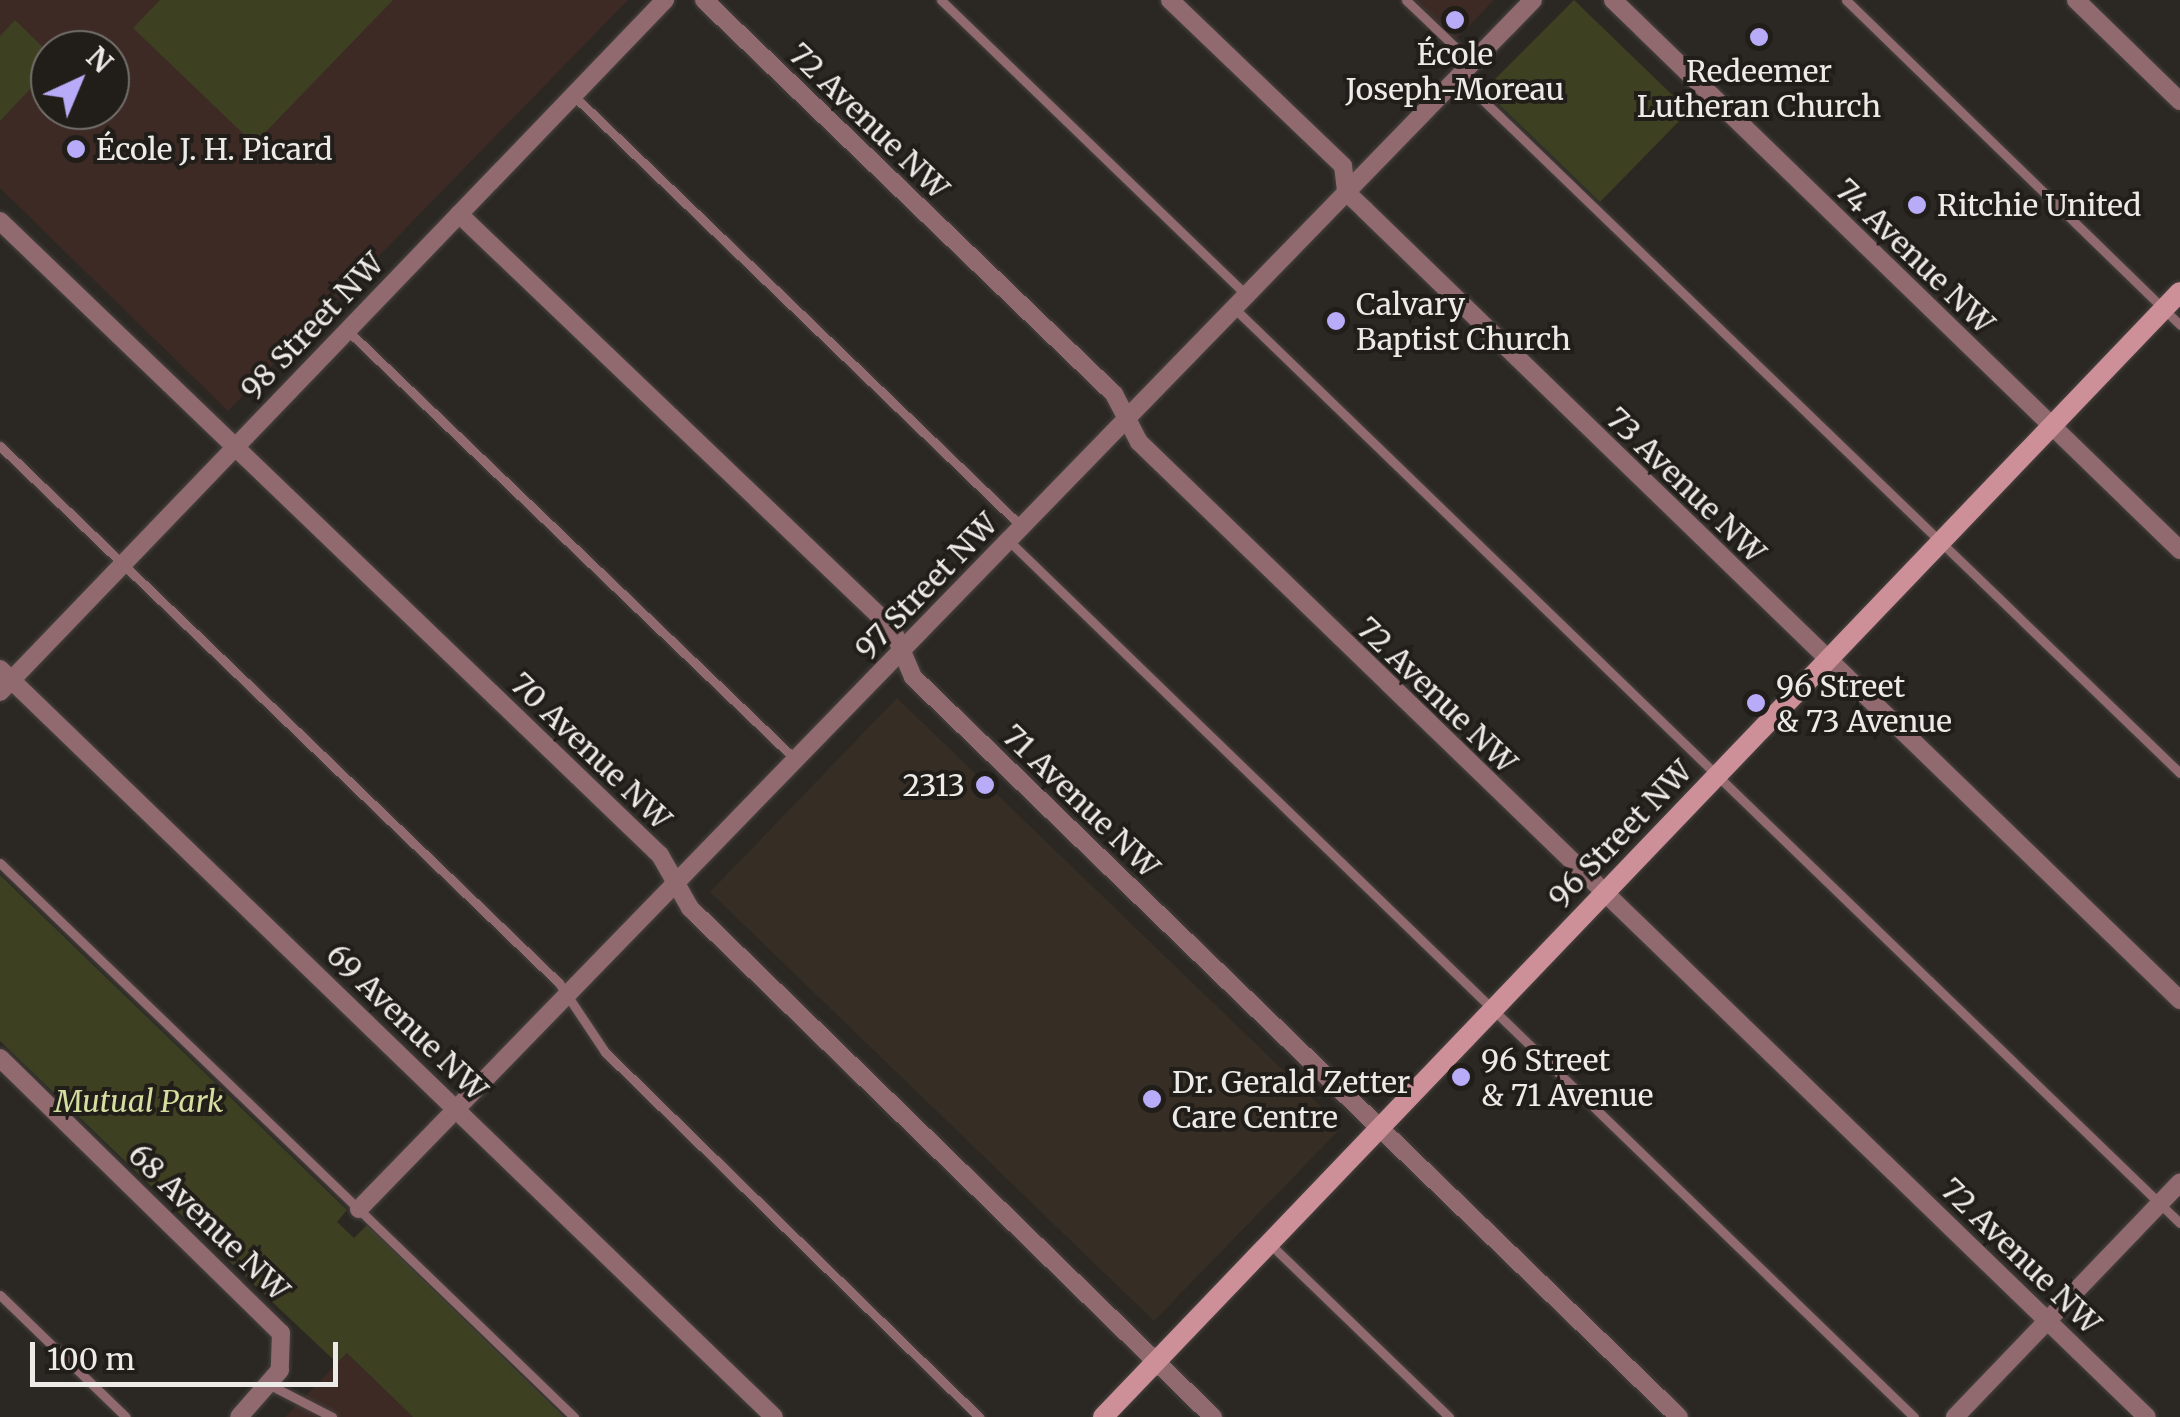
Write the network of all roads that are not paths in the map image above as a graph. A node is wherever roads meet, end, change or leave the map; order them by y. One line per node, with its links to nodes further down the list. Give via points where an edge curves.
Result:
1 (664, 0): 11 (street, 98 Street NW)
2 (704, 0): 21 (street, 72 Avenue NW, via 1114,394)
3 (941, 0): 17 (lane)
4 (1170, 0): 13 (street, 73 Avenue NW, via 1344,166)
5 (1406, 0): 10 (lane)
6 (1533, 0): 10 (street, 97 Street NW)
7 (1613, 0): 22 (street, 74 Avenue NW)
8 (1846, 0): 18 (lane)
9 (2076, 0): 12 (street)
10 (1465, 70): 13 (street, 97 Street NW); 26 (lane)
11 (573, 95): 14 (street, 98 Street NW); 25 (lane)
12 (2180, 100)
13 (1346, 192): 17 (street, 97 Street NW); 30 (street, 73 Avenue NW)
14 (459, 214): 20 (street, 98 Street NW); 29 (street, 71 Avenue NW, via 892,628)
15 (0, 221): 24 (street, 70 Avenue NW)
16 (2180, 292): 18 (street, 96 Street NW)
17 (1240, 301): 21 (street, 97 Street NW); 34 (lane)
18 (2164, 309): 19 (lane); 22 (street, 96 Street NW)
19 (2180, 324)
20 (347, 330): 24 (street, 98 Street NW); 32 (lane)
21 (1127, 420): 25 (street, 97 Street NW); 37 (street, 72 Avenue NW, via 1139,442)
22 (2051, 426): 26 (street, 96 Street NW); 27 (street, 74 Avenue NW)
23 (0, 446): 28 (lane)
24 (234, 446): 28 (street, 98 Street NW); 36 (street, 70 Avenue NW, via 660,855)
25 (1015, 534): 29 (street, 97 Street NW); 40 (lane)
26 (1941, 542): 30 (street, 96 Street NW); 33 (lane)
27 (2180, 550)
28 (123, 564): 31 (street, 98 Street NW); 38 (lane)
29 (902, 651): 32 (street, 97 Street NW); 43 (street, 71 Avenue NW, via 913,676)
30 (1828, 661): 34 (street, 96 Street NW); 39 (street, 73 Avenue NW)
31 (4, 680): 42 (street, 69 Avenue NW)
32 (795, 759): 36 (street, 97 Street NW)
33 (2180, 773)
34 (1717, 777): 37 (street, 96 Street NW); 45 (lane)
35 (0, 863): 46 (lane)
36 (676, 883): 38 (street, 97 Street NW); 51 (street, 70 Avenue NW, via 690,908)
37 (1604, 895): 40 (street, 96 Street NW); 50 (street, 72 Avenue NW)
38 (566, 997): 42 (street, 97 Street NW); 58 (lane, via 605,1052)
39 (2180, 1000)
40 (1492, 1008): 43 (street, 96 Street NW); 63 (lane)
41 (0, 1058): 52 (street, 68 Avenue NW, via 270,1318 285,1347)
42 (457, 1109): 46 (street, 97 Street NW); 57 (street, 69 Avenue NW)
43 (1379, 1128): 48 (street, 96 Street NW); 62 (street, 71 Avenue NW)
44 (2180, 1182): 45 (street)
45 (2160, 1204): 47 (lane); 50 (street)
46 (359, 1210): 56 (lane)
47 (2180, 1223)
48 (1270, 1244): 51 (street, 96 Street NW); 61 (lane)
49 (0, 1295): 53 (lane)
50 (2047, 1320): 64 (street); 65 (street, 72 Avenue NW)
51 (1156, 1361): 59 (street, 96 Street NW); 60 (street, 70 Avenue NW)
52 (270, 1385): 54 (street); 55 (lane)
53 (126, 1417)
54 (239, 1417)
55 (332, 1417)
56 (574, 1417)
57 (774, 1417)
58 (980, 1417)
59 (1102, 1417)
60 (1213, 1417)
61 (1448, 1417)
62 (1679, 1417)
63 (1914, 1417)
64 (1954, 1417)
65 (2147, 1417)

